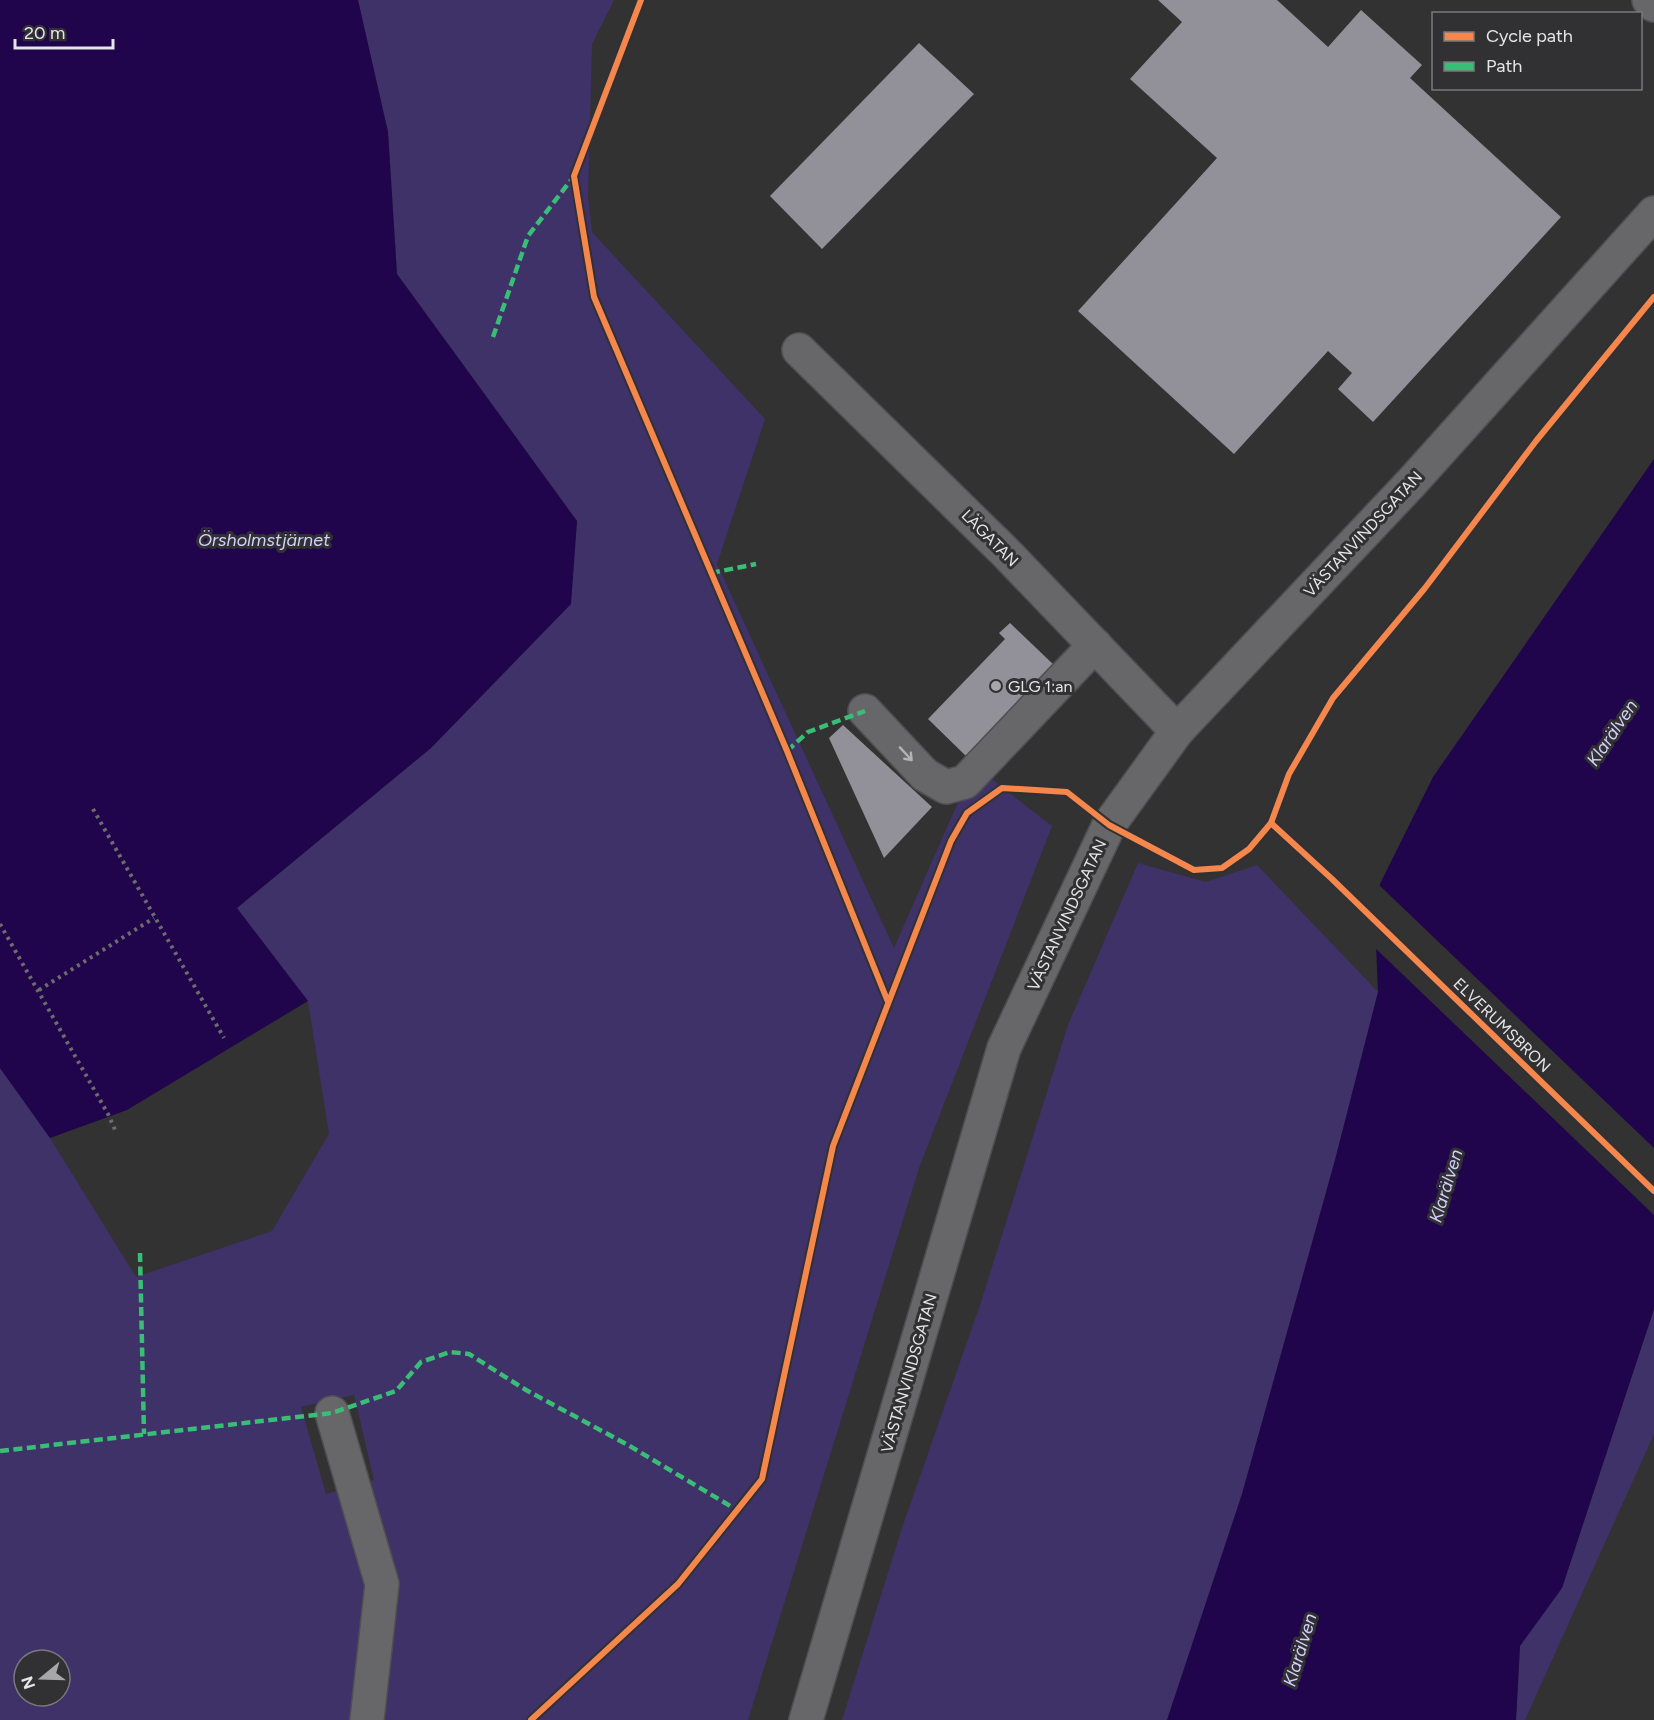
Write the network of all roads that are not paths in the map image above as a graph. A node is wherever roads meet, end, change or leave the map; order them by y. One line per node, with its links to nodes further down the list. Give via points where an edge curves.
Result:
1 (1649, 0): 2 (street)
2 (1654, 5)
3 (1654, 213): 7 (street, VÄSTANVINDSGATAN, via 1412,482)
4 (799, 350): 5 (street, LÄGATAN)
5 (1095, 645): 6 (street, one-way to 5, via 925,775 946,787 965,782); 7 (street, LÄGATAN)
6 (866, 711)
7 (1177, 731): 10 (street, VÄSTANVINDSGATAN, via 1109,825 1004,1048)
8 (332, 1413): 9 (street, via 382,1584)
9 (367, 1720)
10 (807, 1720)

